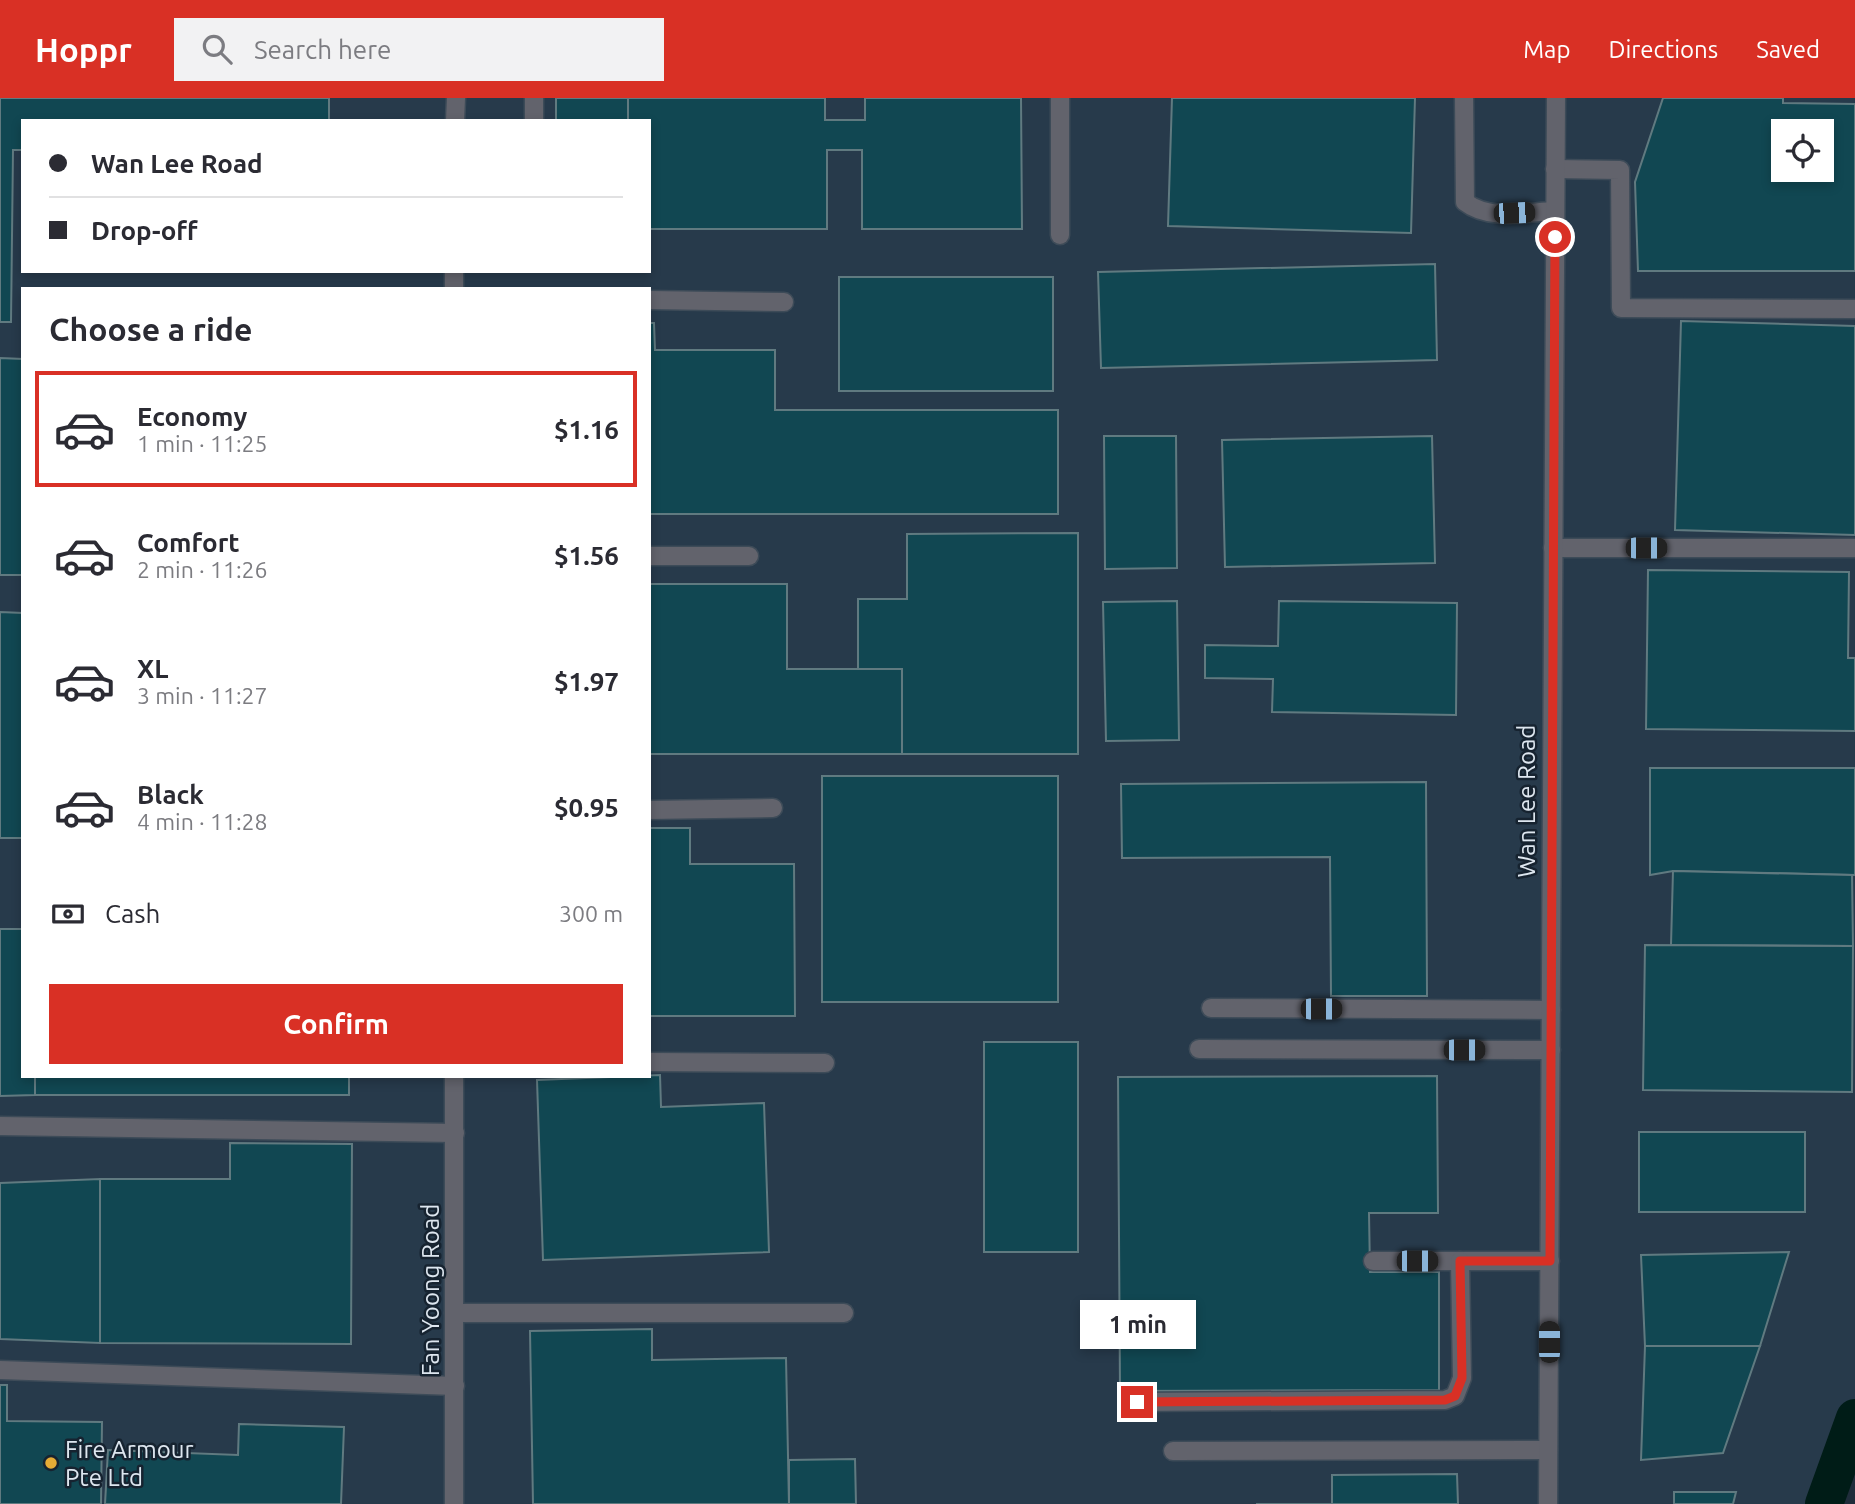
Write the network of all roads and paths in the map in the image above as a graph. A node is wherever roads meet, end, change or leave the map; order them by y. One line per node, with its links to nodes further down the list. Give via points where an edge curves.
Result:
1 (456, 98): 6 (street)
2 (534, 98): 7 (street)
3 (1060, 98): 10 (street)
4 (1464, 98): 9 (street, via 1465,202 1493,213)
5 (1556, 98): 8 (street, Wan Lee Road)
6 (455, 119)
7 (534, 119)
8 (1555, 169): 9 (street, Wan Lee Road); 13 (street, via 1620,170 1621,308)
9 (1555, 211): 14 (street, Wan Lee Road)
10 (1060, 235)
11 (651, 300): 12 (street)
12 (784, 302)
13 (1855, 309)
14 (1553, 548): 15 (street); 21 (street, Wan Lee Road)
15 (1855, 548)
16 (651, 556): 17 (street)
17 (750, 556)
18 (773, 808): 19 (street)
19 (651, 810)
20 (1211, 1008): 21 (street)
21 (1551, 1010): 23 (street, Wan Lee Road)
22 (1199, 1049): 23 (street)
23 (1551, 1050): 31 (street, Wan Lee Road)
24 (651, 1062): 25 (street)
25 (825, 1063)
26 (454, 1078): 28 (street, Fan Yoong Road)
27 (0, 1126): 28 (street)
28 (455, 1133): 32 (street, Fan Yoong Road)
29 (1373, 1261): 30 (street)
30 (1460, 1261): 31 (street); 36 (street, via 1462,1378 1455,1396 1445,1400)
31 (1550, 1261): 37 (street, Wan Lee Road)
32 (454, 1313): 33 (street); 35 (street, Fan Yoong Road)
33 (844, 1313)
34 (0, 1370): 35 (street)
35 (455, 1386): 39 (street, Fan Yoong Road)
36 (1137, 1402)
37 (1549, 1450): 38 (street); 40 (street, Wan Lee Road)
38 (1173, 1451)
39 (454, 1504)
40 (1548, 1504)

